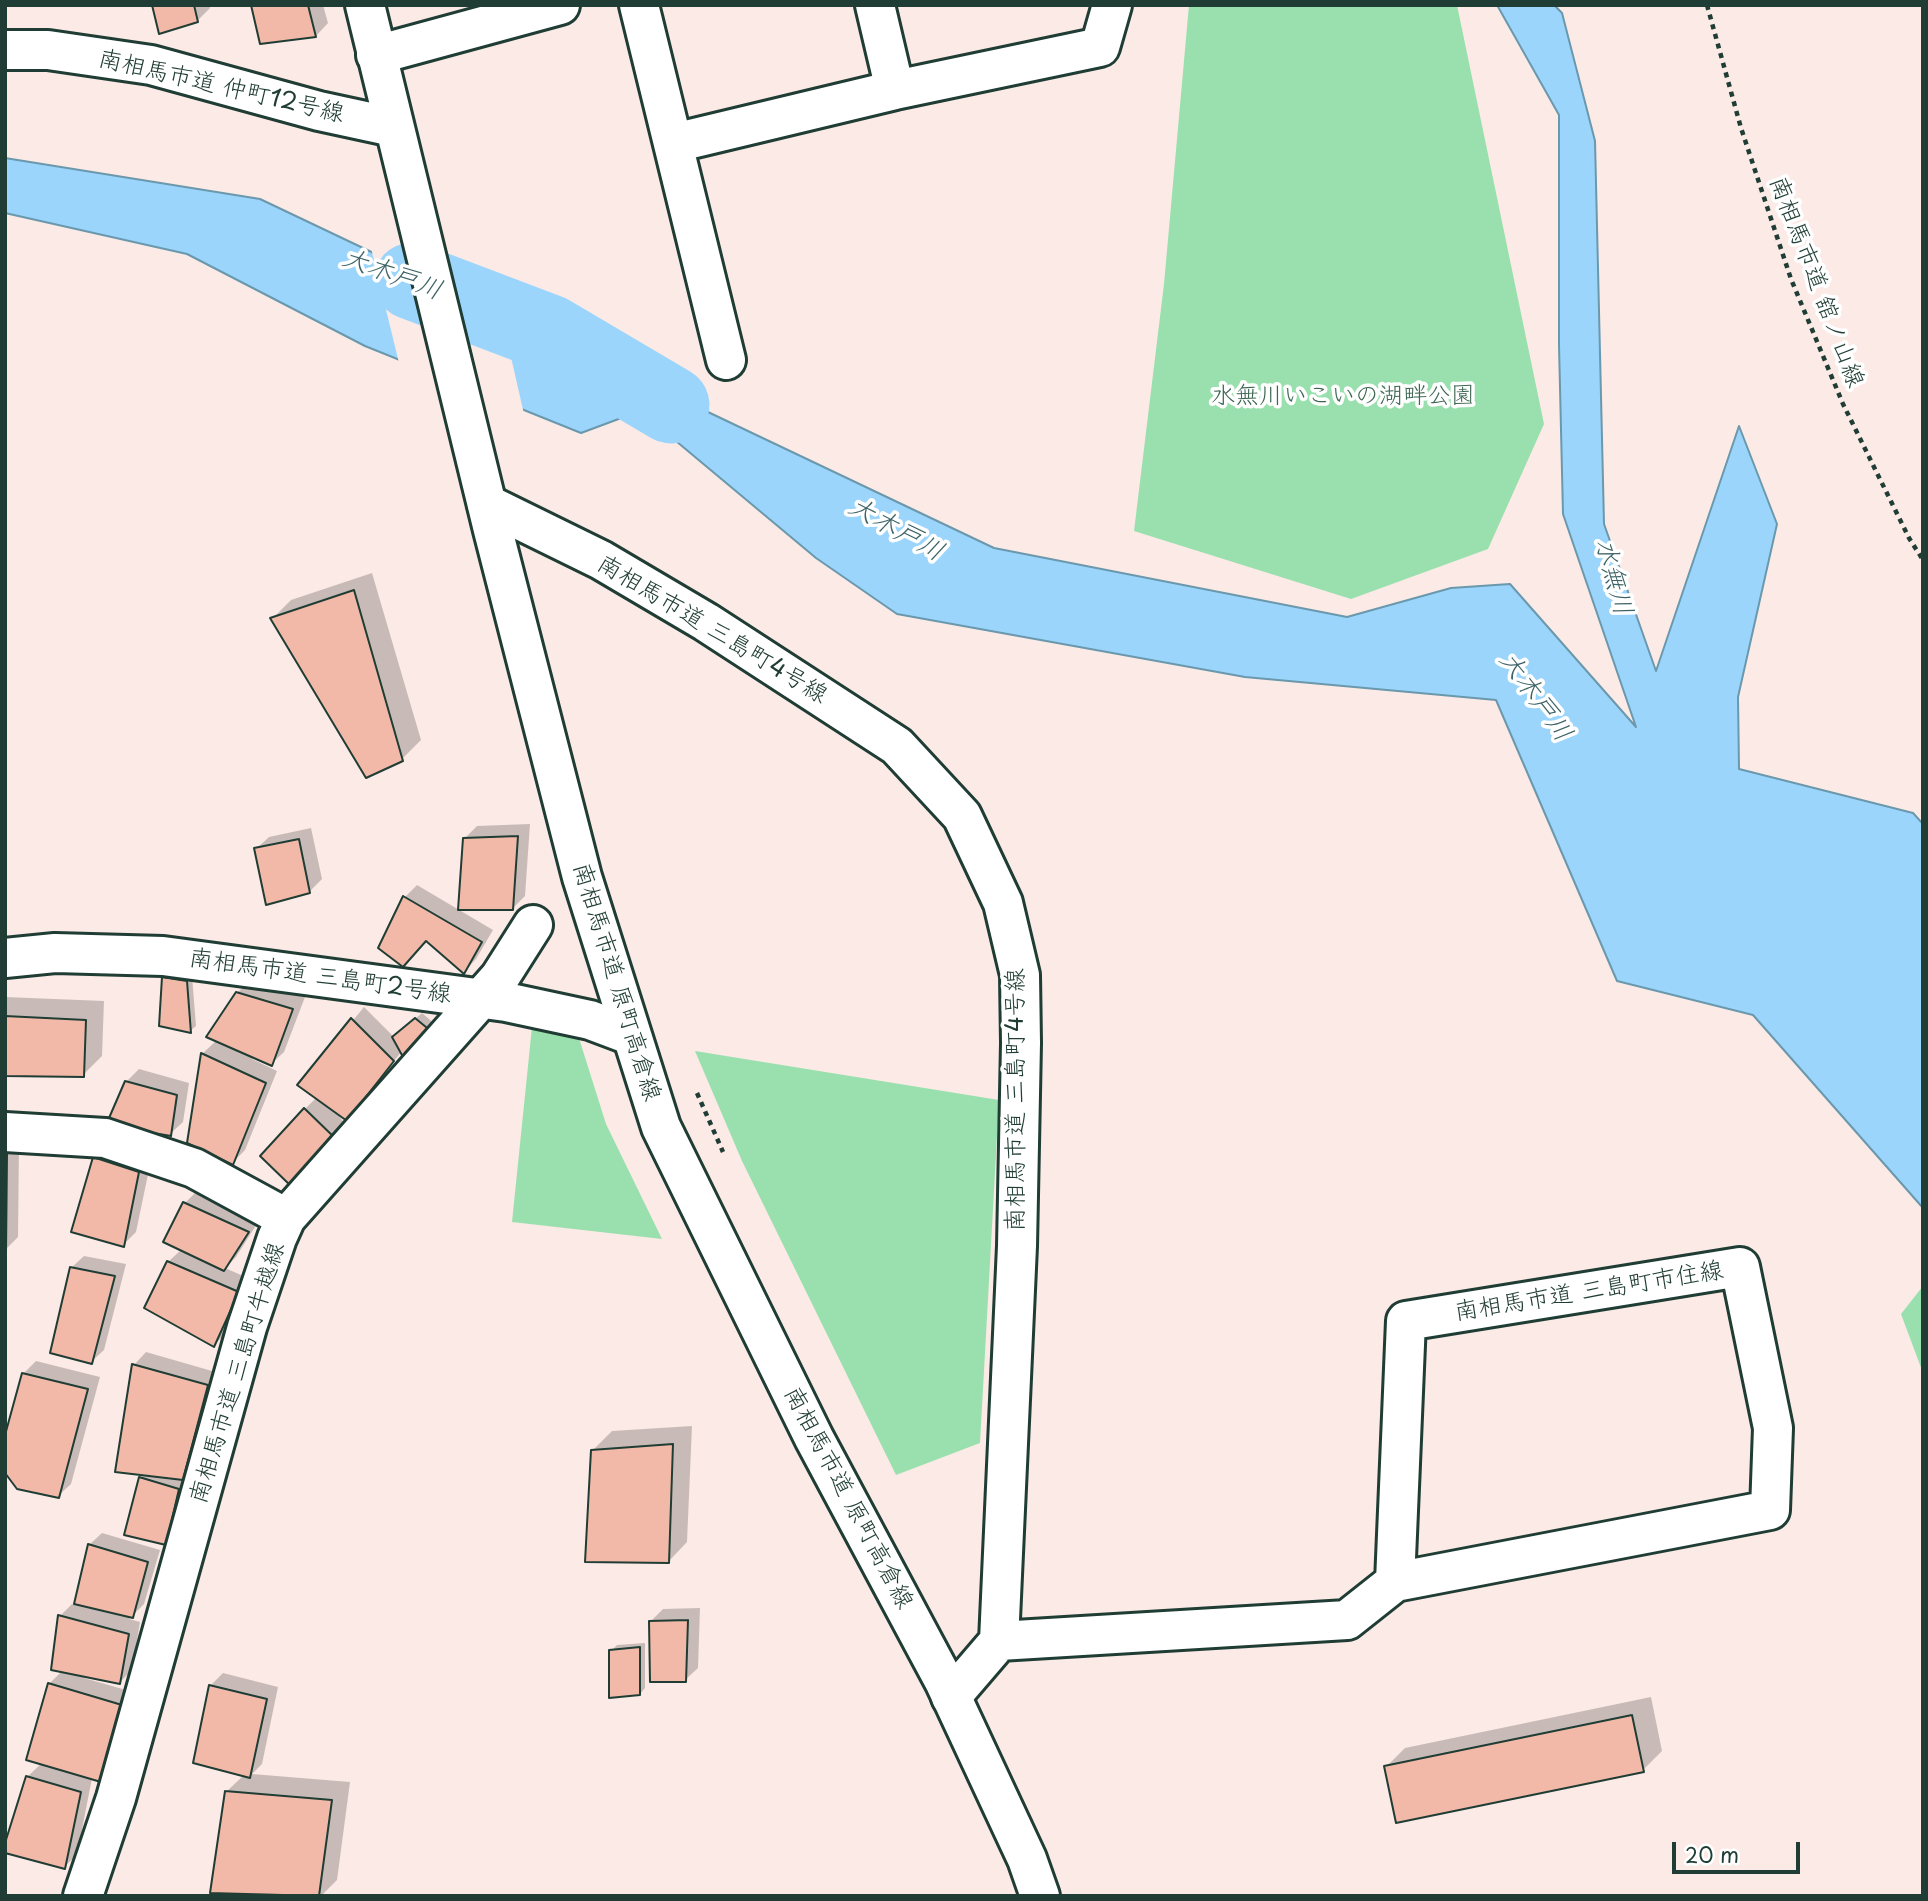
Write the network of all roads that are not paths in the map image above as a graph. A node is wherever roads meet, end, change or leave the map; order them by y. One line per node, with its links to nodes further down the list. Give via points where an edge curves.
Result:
1 (365, 5): 7 (street, 南相馬市道 原町高倉線)
2 (560, 5): 7 (street)
3 (639, 5): 10 (street)
4 (875, 5): 8 (street)
5 (1112, 5): 8 (street, via 1100,47)
6 (5, 50): 9 (street, 南相馬市道 仲町12号線, via 59,52 151,65)
7 (376, 55): 9 (street, 南相馬市道 原町高倉線)
8 (895, 90): 10 (street)
9 (393, 127): 12 (street, 南相馬市道 原町高倉線)
10 (674, 143): 11 (street)
11 (726, 360)
12 (487, 504): 16 (street, 南相馬市道 原町高倉線, via 582,877); 20 (street, 南相馬市道 三島町4号線, via 601,560 897,746 962,816 996,884 1020,975 1021,1043)
13 (533, 925): 15 (street, 南相馬市道 三島町牛越線)
14 (5, 958): 15 (street, 南相馬市道 三島町2号線, via 55,953 163,956)
15 (480, 999): 16 (street, 南相馬市道 三島町2号線, via 590,1020); 18 (street, 南相馬市道 三島町牛越線)
16 (630, 1035): 21 (street, 南相馬市道 原町高倉線, via 661,1127 703,1217)
17 (5, 1132): 18 (street, via 105,1138 194,1168)
18 (286, 1218): 22 (street, 南相馬市道 三島町牛越線, via 247,1327 116,1798)
19 (1395, 1582): 19 (street, 南相馬市道 三島町市住線, via 1406,1321 1740,1267 1773,1428 1770,1510); 20 (street, 南相馬市道 三島町市住線, via 1347,1620)
20 (999, 1641): 21 (street)
21 (951, 1697): 23 (street, 南相馬市道 原町高倉線)
22 (83, 1896)
23 (1040, 1896)

